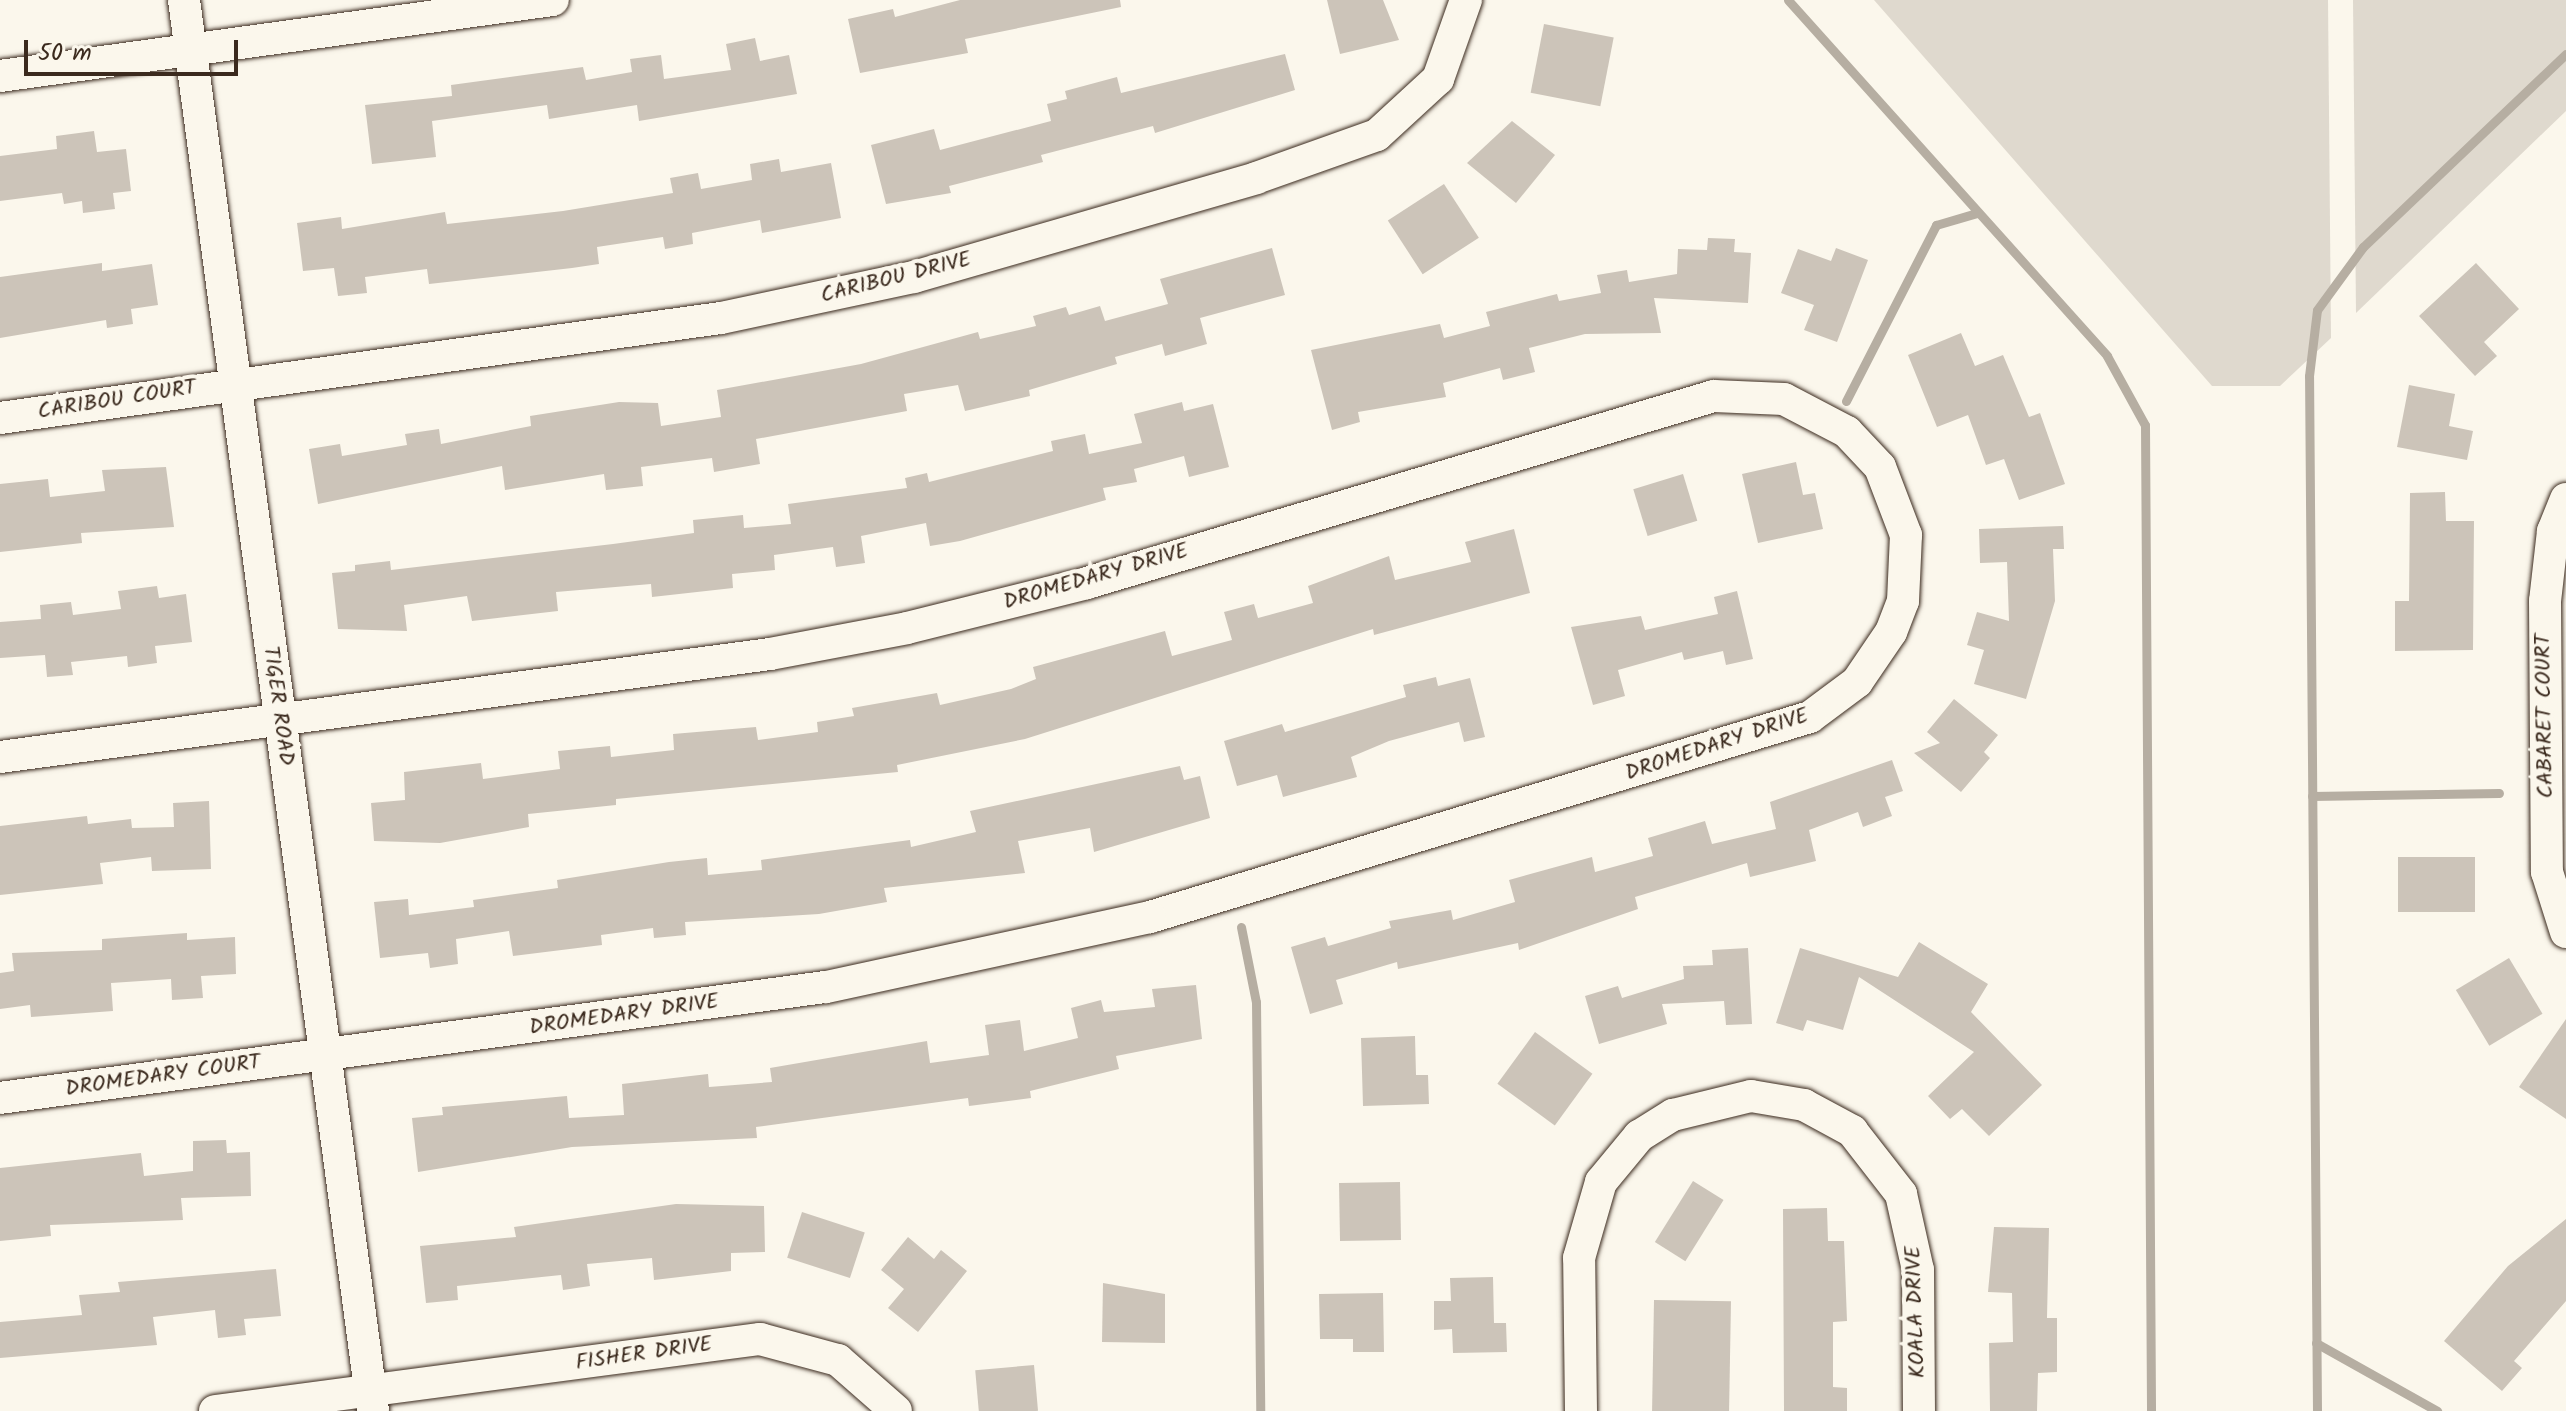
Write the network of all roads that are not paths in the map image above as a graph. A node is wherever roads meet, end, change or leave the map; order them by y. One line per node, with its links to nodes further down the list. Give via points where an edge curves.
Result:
1 (184, 0): 4 (street, TIGER ROAD)
2 (553, 0): 4 (street)
3 (1466, 0): 6 (street, CARIBOU DRIVE, via 1452,55 1401,120 1256,178 914,277 721,318)
4 (191, 50): 5 (street); 6 (street, TIGER ROAD)
5 (0, 76)
6 (234, 382): 7 (street, CARIBOU COURT); 10 (street, TIGER ROAD)
7 (0, 418)
8 (2566, 499): 9 (street, CABARET COURT, via 2553,531)
9 (2555, 678): 12 (street, CABARET COURT, via 2547,872)
10 (280, 721): 11 (street); 13 (street, TIGER ROAD); 13 (street, DROMEDARY DRIVE, via 770,654 907,628 1087,583 1714,396 1784,399 1847,432 1880,467 1906,535 1903,601 1875,659 1835,701 1782,728 1007,952 825,987)
11 (0, 757)
12 (2566, 932)
13 (325, 1054): 14 (street, DROMEDARY COURT); 15 (street, TIGER ROAD)
14 (0, 1098)
15 (371, 1402): 16 (street, FISHER DRIVE); 17 (street, FISHER DRIVE, via 760,1339 838,1360)
16 (215, 1411)
17 (896, 1411)
18 (1581, 1411): 19 (street, KOALA DRIVE, via 1579,1258 1601,1182 1632,1143 1673,1115 1751,1096 1804,1105 1852,1131 1901,1194 1918,1270)
19 (1919, 1411)

